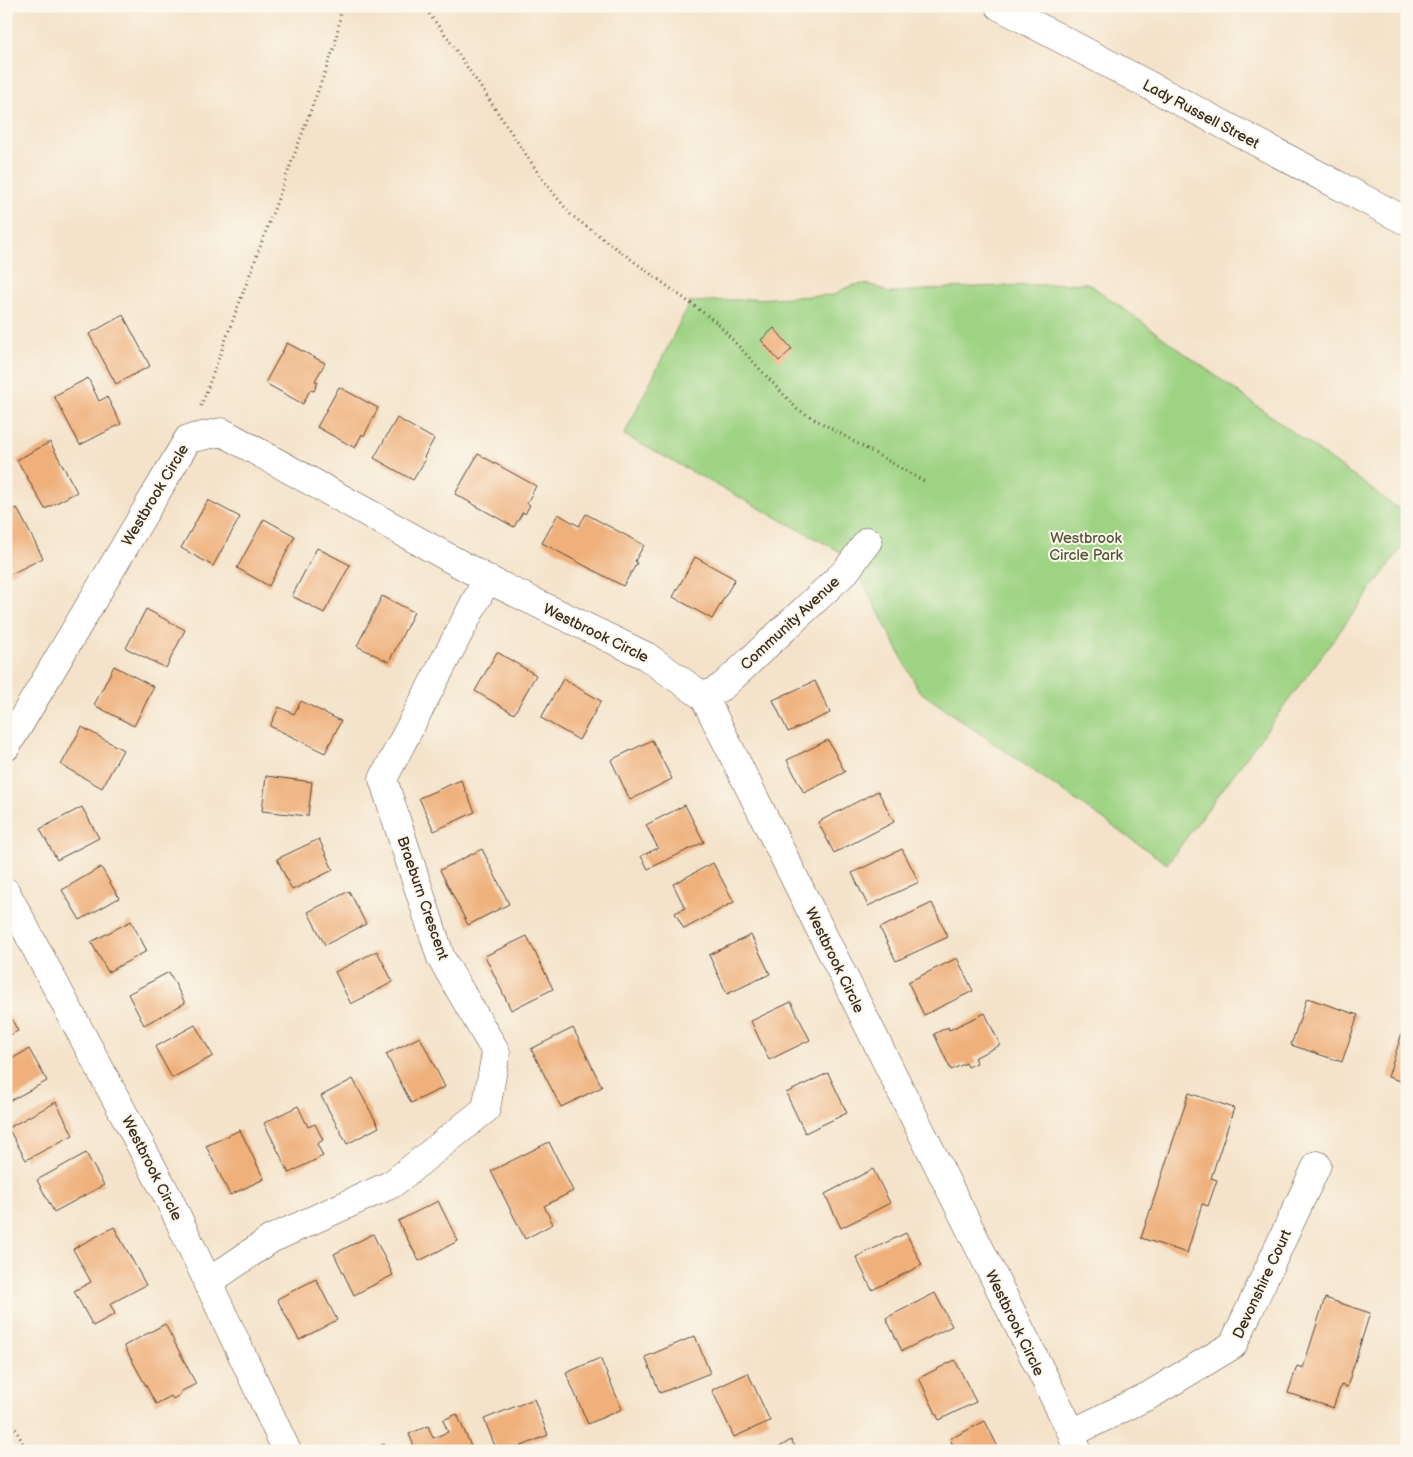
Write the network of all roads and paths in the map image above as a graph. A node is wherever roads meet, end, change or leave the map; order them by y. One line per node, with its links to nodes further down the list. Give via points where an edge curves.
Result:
1 (342, 6): 5 (path, via 335,45)
2 (423, 6): 6 (path, via 543,180 571,215 716,322 797,409)
3 (999, 6): 4 (street, Lady Russell Street)
4 (1404, 220)
5 (188, 439): 8 (street, Westbrook Circle, via 222,432); 10 (street, Westbrook Circle)
6 (927, 483)
7 (868, 541): 9 (street, Community Avenue, via 846,571 723,686)
8 (486, 579): 9 (street, Westbrook Circle, via 646,656); 13 (street, Braeburn Crescent, via 383,779 441,958 496,1052 486,1109 392,1184 271,1239)
9 (704, 697): 15 (street, Westbrook Circle)
10 (6, 747)
11 (6, 892): 13 (street, Westbrook Circle, via 169,1199)
12 (1317, 1165): 15 (street, Devonshire Court, via 1233,1345)
13 (207, 1283): 17 (street, Westbrook Circle)
14 (6, 1410): 16 (path)
15 (1075, 1442)
16 (27, 1451)
17 (287, 1451)

